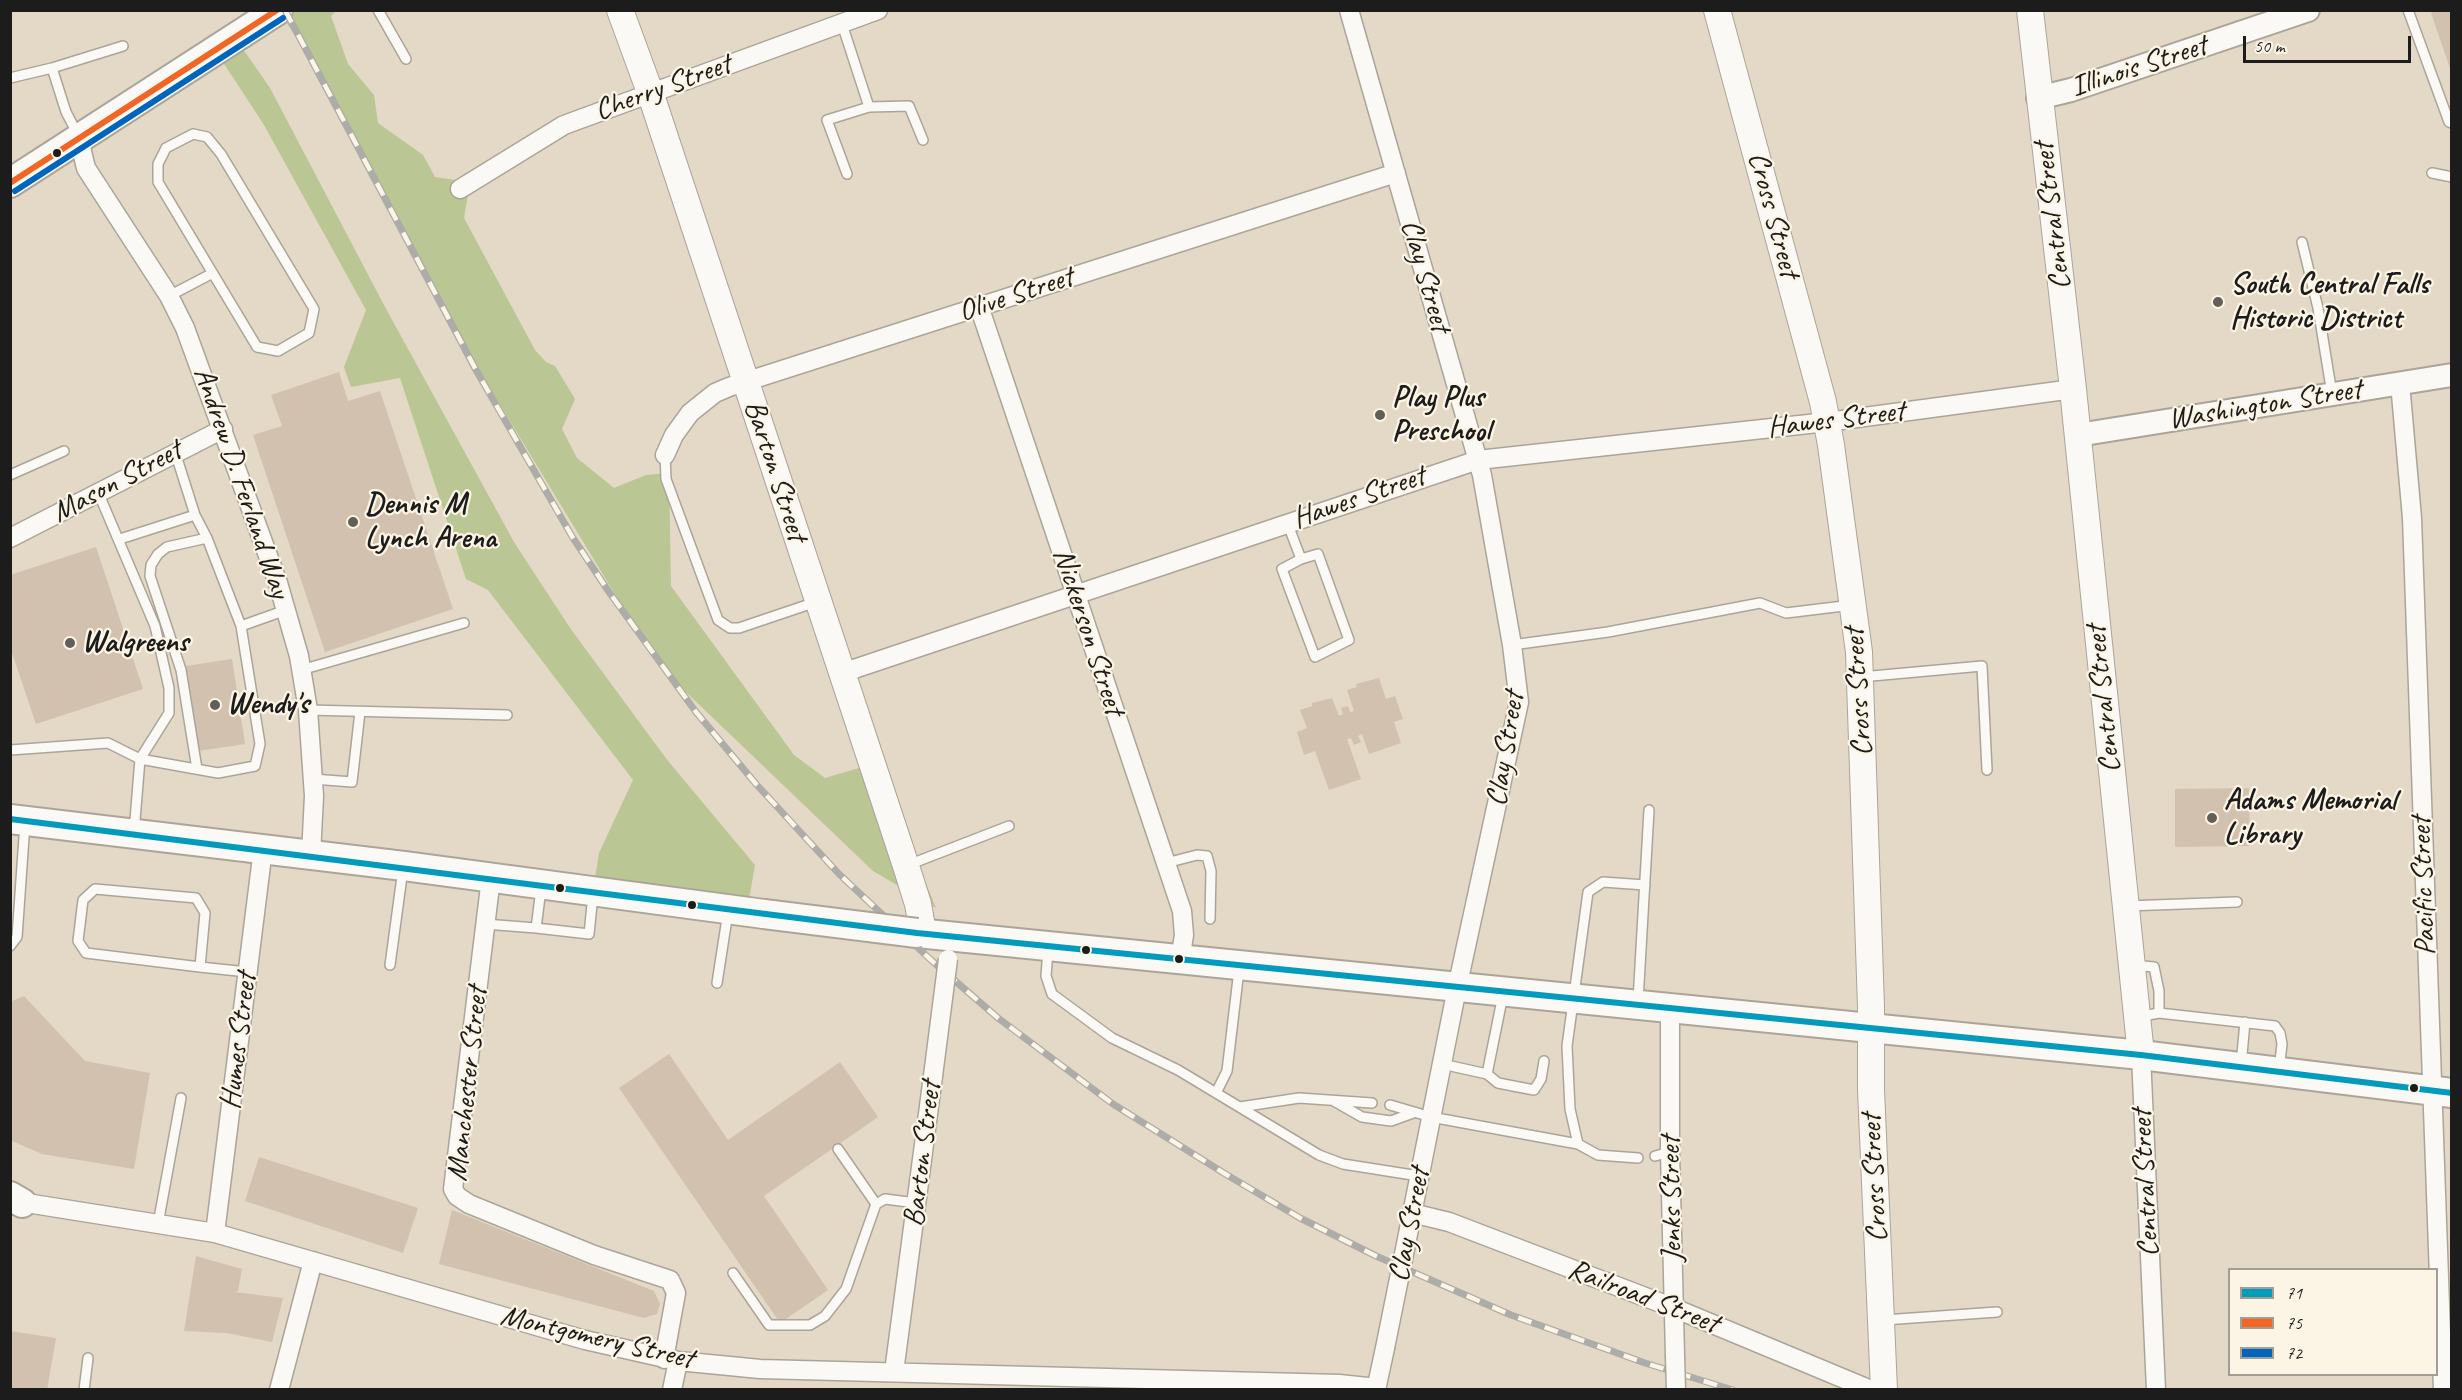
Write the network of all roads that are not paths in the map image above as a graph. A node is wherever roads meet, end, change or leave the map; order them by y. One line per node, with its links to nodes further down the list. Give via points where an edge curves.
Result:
1 (278, 10): 19 (main road)
2 (378, 10): 12 (lane)
3 (620, 10): 15 (main road, Barton Street)
4 (878, 10): 10 (street, Cherry Street)
5 (1349, 10): 21 (street, Clay Street)
6 (1717, 10): 36 (main road, Cross Street)
7 (2030, 10): 16 (main road, Central Street)
8 (2308, 10): 16 (street, Illinois Street)
9 (2408, 10): 18 (lane)
10 (842, 24): 15 (street, Cherry Street); 17 (lane)
11 (123, 46): 13 (lane)
12 (406, 59)
13 (52, 69): 14 (lane); 19 (lane)
14 (10, 78)
15 (650, 92): 26 (street, Cherry Street, via 564,125); 32 (main road, Barton Street)
16 (2038, 98): 34 (main road, Central Street)
17 (869, 107): 20 (lane, via 909,106); 23 (lane, via 827,120)
18 (2451, 123)
19 (80, 139): 25 (main road); 29 (street, Andrew D. Ferland Way, via 86,168)
20 (923, 140)
21 (1396, 173): 30 (street, Olive Street); 42 (street, Clay Street)
22 (2432, 173): 24 (lane)
23 (846, 174)
24 (2451, 177)
25 (10, 183)
26 (460, 189)
27 (2302, 242): 35 (lane)
28 (211, 274): 28 (lane, via 257,347 278,351 309,333 314,309 221,154 207,137 194,134 166,148 158,164 158,182); 29 (lane)
29 (169, 296): 37 (street, Andrew D. Ferland Way)
30 (979, 306): 32 (street, Olive Street); 51 (street, Nickerson Street)
31 (2451, 375): 33 (street, Washington Street)
32 (745, 381): 41 (street, Olive Street, via 714,393 690,413); 52 (main road, Barton Street)
33 (2400, 383): 35 (street, Washington Street); 111 (street, Pacific Street, via 2412,518)
34 (2073, 389): 36 (street, Hawes Street); 38 (main road, Central Street)
35 (2332, 394): 38 (street, Washington Street)
36 (1827, 422): 42 (street, Hawes Street); 53 (main road, Cross Street)
37 (223, 429): 40 (street, Mason Street); 54 (street, Andrew D. Ferland Way)
38 (2078, 435): 83 (main road, Central Street)
39 (64, 451): 43 (lane)
40 (175, 452): 44 (street, Mason Street); 45 (lane)
41 (665, 455): 52 (lane, via 666,479 715,614 724,625 739,628)
42 (1478, 460): 46 (street, Hawes Street); 57 (street, Clay Street)
43 (10, 476)
44 (99, 492): 48 (street, Mason Street); 49 (lane)
45 (195, 515): 47 (lane); 49 (lane)
46 (1287, 522): 50 (lane); 51 (street, Hawes Street)
47 (207, 537): 56 (lane); 66 (lane, via 167,546 151,565 150,576 181,670)
48 (10, 538)
49 (120, 539): 65 (lane, via 155,626 169,688 169,713)
50 (1301, 559): 50 (lane, via 1282,569 1315,657 1349,640 1318,554)
51 (1076, 594): 59 (street, Hawes Street); 75 (street, Nickerson Street)
52 (819, 602): 59 (main road, Barton Street)
53 (1853, 605): 57 (lane, via 1786,613 1760,603 1608,633); 60 (main road, Cross Street)
54 (286, 609): 56 (lane); 58 (street, Andrew D. Ferland Way)
55 (464, 623): 58 (lane)
56 (241, 626): 66 (lane, via 260,744 255,766 218,773)
57 (1512, 645): 97 (street, Clay Street, via 1519,702 1517,717)
58 (301, 670): 61 (street, Andrew D. Ferland Way)
59 (842, 673): 77 (main road, Barton Street)
60 (1862, 677): 67 (lane, via 1982,666); 104 (main road, Cross Street)
61 (308, 710): 62 (lane); 68 (street, Andrew D. Ferland Way)
62 (360, 712): 63 (lane); 68 (lane, via 352,782)
63 (507, 715)
64 (10, 750): 65 (lane, via 108,743)
65 (140, 759): 66 (lane); 72 (lane)
66 (197, 769)
67 (1986, 771)
68 (313, 779): 74 (street, Andrew D. Ferland Way)
69 (1649, 810): 80 (lane)
70 (18, 820): 72 (main road); 89 (lane, via 17,937)
71 (1009, 826): 77 (lane)
72 (134, 834): 73 (main road)
73 (263, 849): 74 (main road); 95 (street, Humes Street)
74 (311, 855): 76 (main road)
75 (1166, 863): 85 (lane, via 1207,856 1211,871); 91 (street, Nickerson Street, via 1184,924)
76 (404, 866): 78 (main road); 92 (lane)
77 (906, 866): 88 (main road, Barton Street)
78 (491, 878): 79 (main road); 86 (street, Manchester Street)
79 (541, 884): 81 (main road); 87 (lane)
80 (1645, 885): 99 (lane, via 1603,882 1588,892); 100 (lane)
81 (593, 891): 84 (main road); 87 (lane, via 589,934)
82 (2237, 902): 83 (lane)
83 (2124, 906): 102 (main road, Central Street, via 2130,965)
84 (728, 909): 88 (main road, bridge); 96 (lane)
85 (1210, 919)
86 (485, 924): 87 (lane); 135 (street, Manchester Street, via 453,1189 469,1204 594,1255 670,1280 676,1293)
87 (536, 928)
88 (935, 940): 90 (main road); 124 (street, Barton Street, bridge, via 933,1076)
89 (10, 946)
90 (1049, 946): 91 (main road); 112 (lane, via 1046,976 1052,994 1112,1038)
91 (1180, 960): 93 (main road)
92 (390, 965)
93 (1239, 965): 97 (main road); 112 (lane, via 1227,1071)
94 (200, 967): 94 (lane, via 86,953 78,941 83,900 95,889 196,898 205,913); 95 (lane)
95 (248, 972): 128 (street, Humes Street)
96 (717, 983)
97 (1457, 988): 98 (main road); 107 (street, Clay Street)
98 (1504, 993): 99 (main road); 110 (lane)
99 (1575, 999): 100 (main road); 119 (lane, via 1567,1046 1570,1109)
100 (1638, 1006): 101 (main road)
101 (1670, 1009): 104 (main road); 131 (street, Jenks Street, via 1662,1154)
102 (2147, 1015): 103 (lane); 105 (main road, Central Street)
103 (2245, 1022): 108 (lane); 109 (lane, via 2275,1026 2280,1033)
104 (1871, 1030): 105 (main road); 133 (main road, Cross Street)
105 (2140, 1055): 108 (main road); 146 (street, Central Street)
106 (1544, 1062): 110 (lane, via 1534,1090 1498,1083)
107 (1442, 1064): 110 (lane); 118 (street, Clay Street)
108 (2240, 1068): 109 (main road)
109 (2278, 1072): 111 (main road)
110 (1487, 1074)
111 (2441, 1092): 147 (street, Pacific Street)
112 (1216, 1093): 117 (lane)
113 (181, 1098): 127 (lane)
114 (1332, 1100): 115 (lane); 117 (lane, via 1299,1098); 118 (lane, via 1362,1117 1391,1121)
115 (1372, 1103)
116 (1390, 1105): 118 (lane)
117 (1240, 1107): 122 (lane, via 1331,1161)
118 (1423, 1115): 119 (lane); 122 (street, Clay Street)
119 (1578, 1144): 121 (lane, via 1598,1155)
120 (838, 1149): 125 (lane)
121 (1638, 1158)
122 (1419, 1176): 126 (street, Clay Street)
123 (14, 1200): 127 (street, Montgomery Street)
124 (916, 1203): 125 (lane, via 885,1199); 136 (street, Barton Street)
125 (876, 1204): 130 (lane, via 846,1289 825,1316 810,1325 769,1325)
126 (1412, 1213): 131 (street, Railroad Street, via 1449,1222); 142 (street, Clay Street, bridge)
127 (158, 1224): 128 (street, Montgomery Street)
128 (215, 1233): 129 (street, Montgomery Street)
129 (313, 1261): 135 (street, Montgomery Street, via 585,1340); 140 (street)
130 (733, 1273)
131 (1674, 1308): 143 (street, Jenks Street, bridge); 144 (street, Railroad Street)
132 (1997, 1312): 133 (lane)
133 (1881, 1320): 145 (main road, Cross Street)
134 (88, 1358): 139 (lane)
135 (671, 1360): 137 (street, Montgomery Street); 141 (street)
136 (894, 1372): 137 (street, Montgomery Street); 138 (street, Montgomery Street)
137 (874, 1381)
138 (1140, 1384): 142 (street, Montgomery Street, via 1339,1384)
139 (84, 1389)
140 (279, 1389)
141 (672, 1389)
142 (1377, 1389)
143 (1676, 1389)
144 (1871, 1389)
145 (1884, 1389)
146 (2156, 1389)
147 (2443, 1389)

